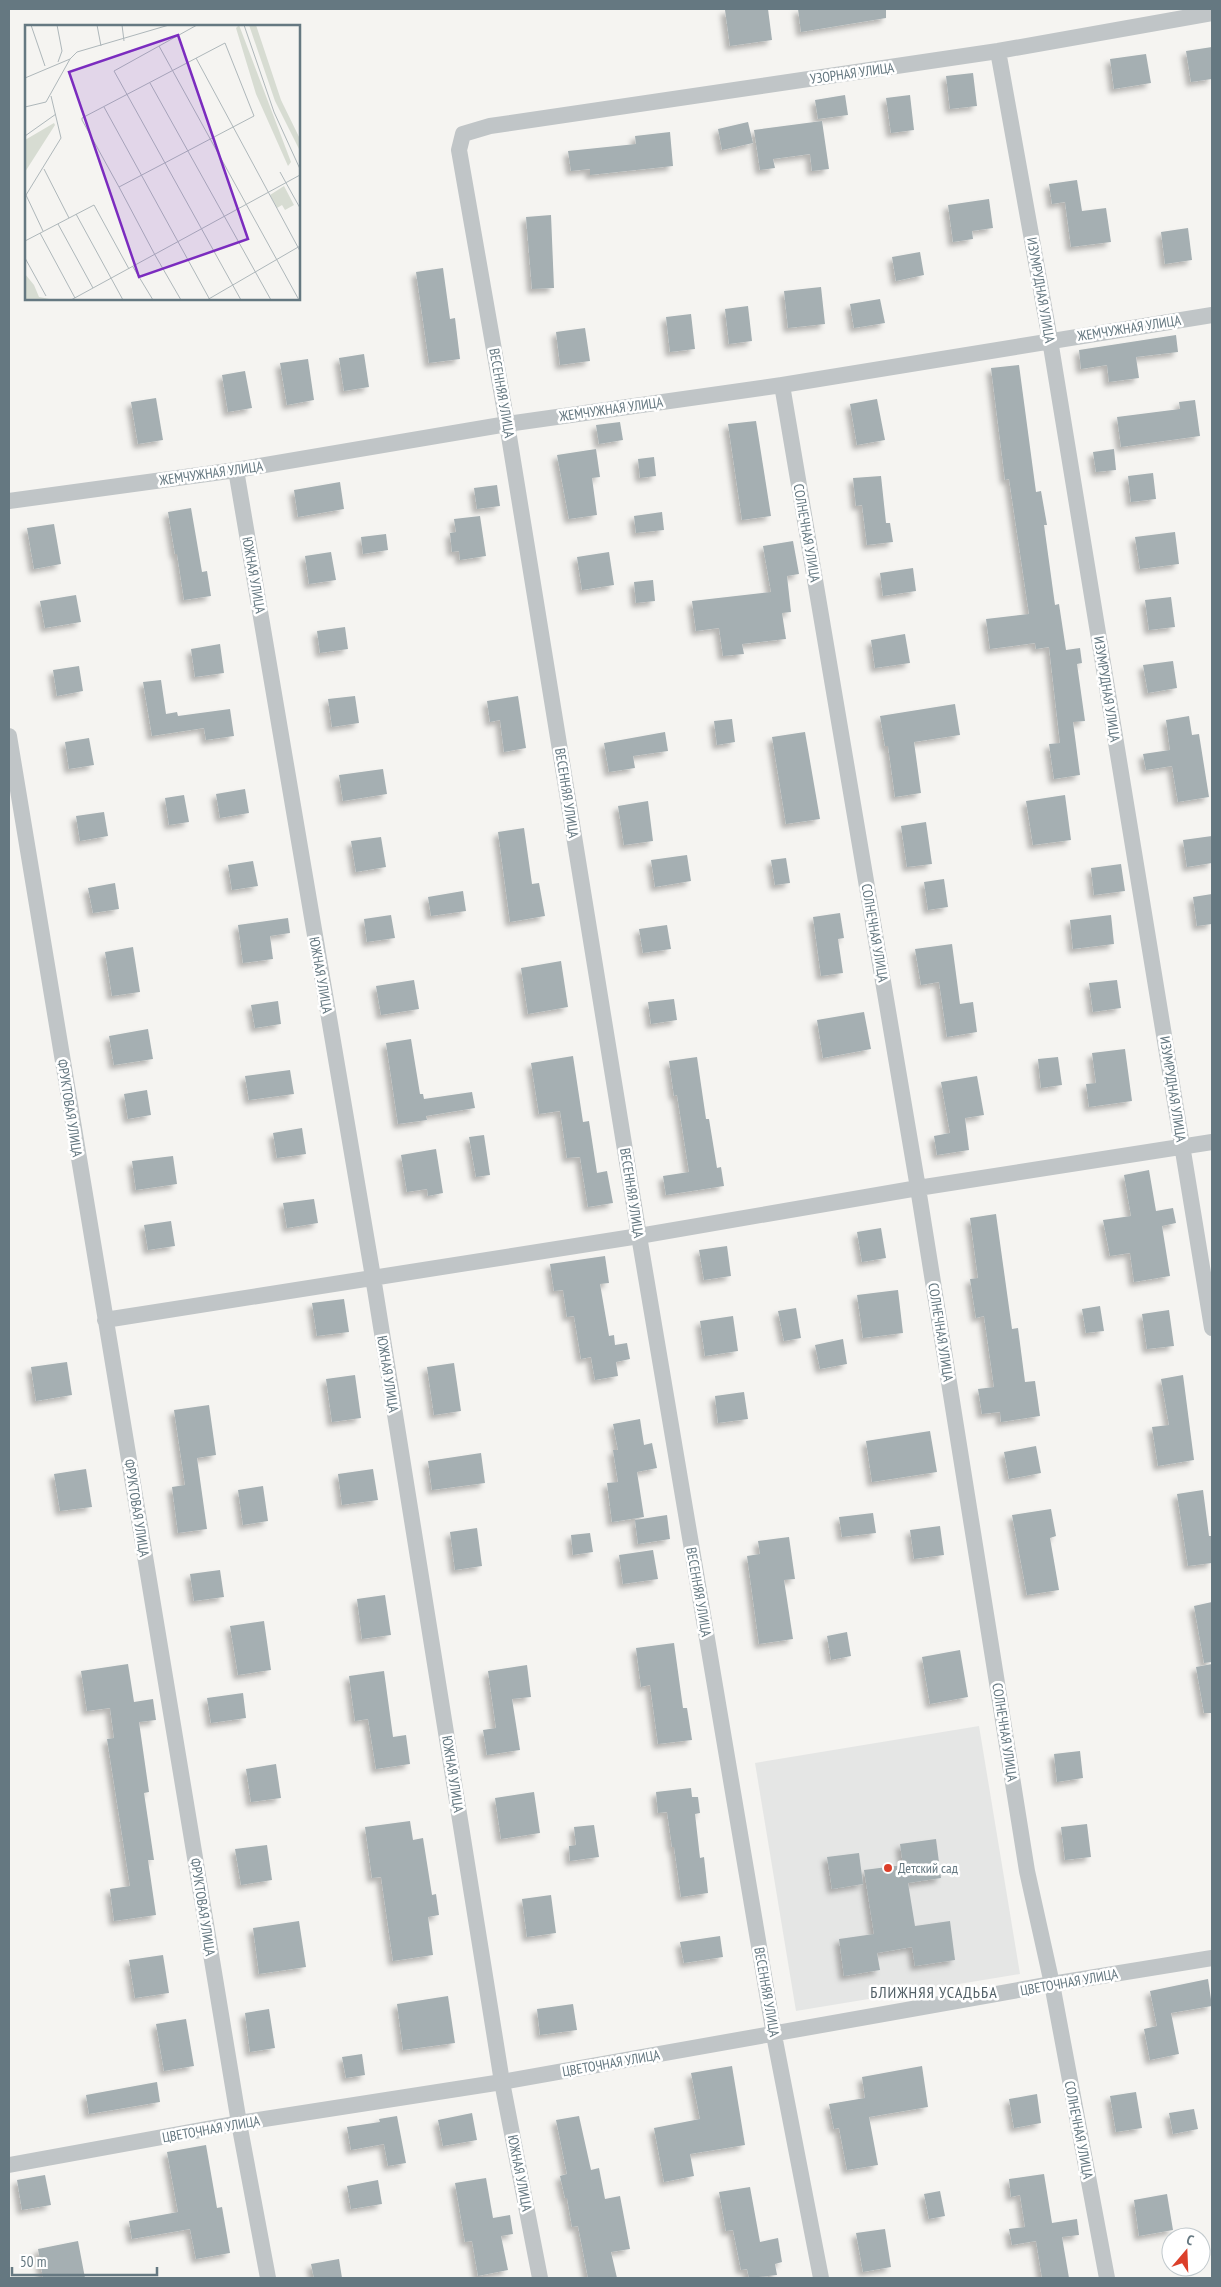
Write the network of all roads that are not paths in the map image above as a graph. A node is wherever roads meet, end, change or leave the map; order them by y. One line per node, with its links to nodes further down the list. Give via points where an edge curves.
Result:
1 (1212, 14): 2 (street, УЗОРНАЯ УЛИЦА)
2 (998, 51): 3 (street, УЗОРНАЯ УЛИЦА); 5 (street, ИЗУМРУДНАЯ УЛИЦА)
3 (490, 126): 7 (street, ВЕСЕННЯЯ УЛИЦА, via 463,134 459,150)
4 (1212, 315): 5 (street, ЖЕМЧУЖНАЯ УЛИЦА)
5 (1050, 340): 6 (street, ЖЕМЧУЖНАЯ УЛИЦА); 12 (street, ИЗУМРУДНАЯ УЛИЦА)
6 (782, 385): 7 (street, ЖЕМЧУЖНАЯ УЛИЦА); 13 (street, СОЛНЕЧНАЯ УЛИЦА)
7 (507, 424): 8 (street, ЖЕМЧУЖНАЯ УЛИЦА); 14 (street, ВЕСЕННЯЯ УЛИЦА)
8 (236, 470): 9 (street, ЖЕМЧУЖНАЯ УЛИЦА); 15 (street, ЮЖНАЯ УЛИЦА)
9 (9, 501)
10 (9, 736): 16 (street, ФРУКТОВАЯ УЛИЦА)
11 (1212, 1142): 12 (street)
12 (1182, 1147): 13 (street); 17 (street, ИЗУМРУДНАЯ УЛИЦА)
13 (918, 1188): 14 (street); 19 (street, СОЛНЕЧНАЯ УЛИЦА, via 1027,1871)
14 (639, 1236): 15 (street); 20 (street, ВЕСЕННЯЯ УЛИЦА)
15 (373, 1277): 16 (street); 21 (street, ЮЖНАЯ УЛИЦА)
16 (105, 1320): 22 (street, ФРУКТОВАЯ УЛИЦА)
17 (1212, 1328)
18 (1212, 1958): 19 (street, ЦВЕТОЧНАЯ УЛИЦА)
19 (1052, 1984): 20 (street, ЦВЕТОЧНАЯ УЛИЦА); 27 (street, СОЛНЕЧНАЯ УЛИЦА)
20 (774, 2035): 21 (street, ЦВЕТОЧНАЯ УЛИЦА); 26 (street, ВЕСЕННЯЯ УЛИЦА)
21 (502, 2082): 22 (street, ЦВЕТОЧНАЯ УЛИЦА); 25 (street, ЮЖНАЯ УЛИЦА)
22 (239, 2123): 23 (street, ЦВЕТОЧНАЯ УЛИЦА); 24 (street, ФРУКТОВАЯ УЛИЦА)
23 (9, 2165)
24 (268, 2278)
25 (540, 2278)
26 (821, 2278)
27 (1107, 2278)

